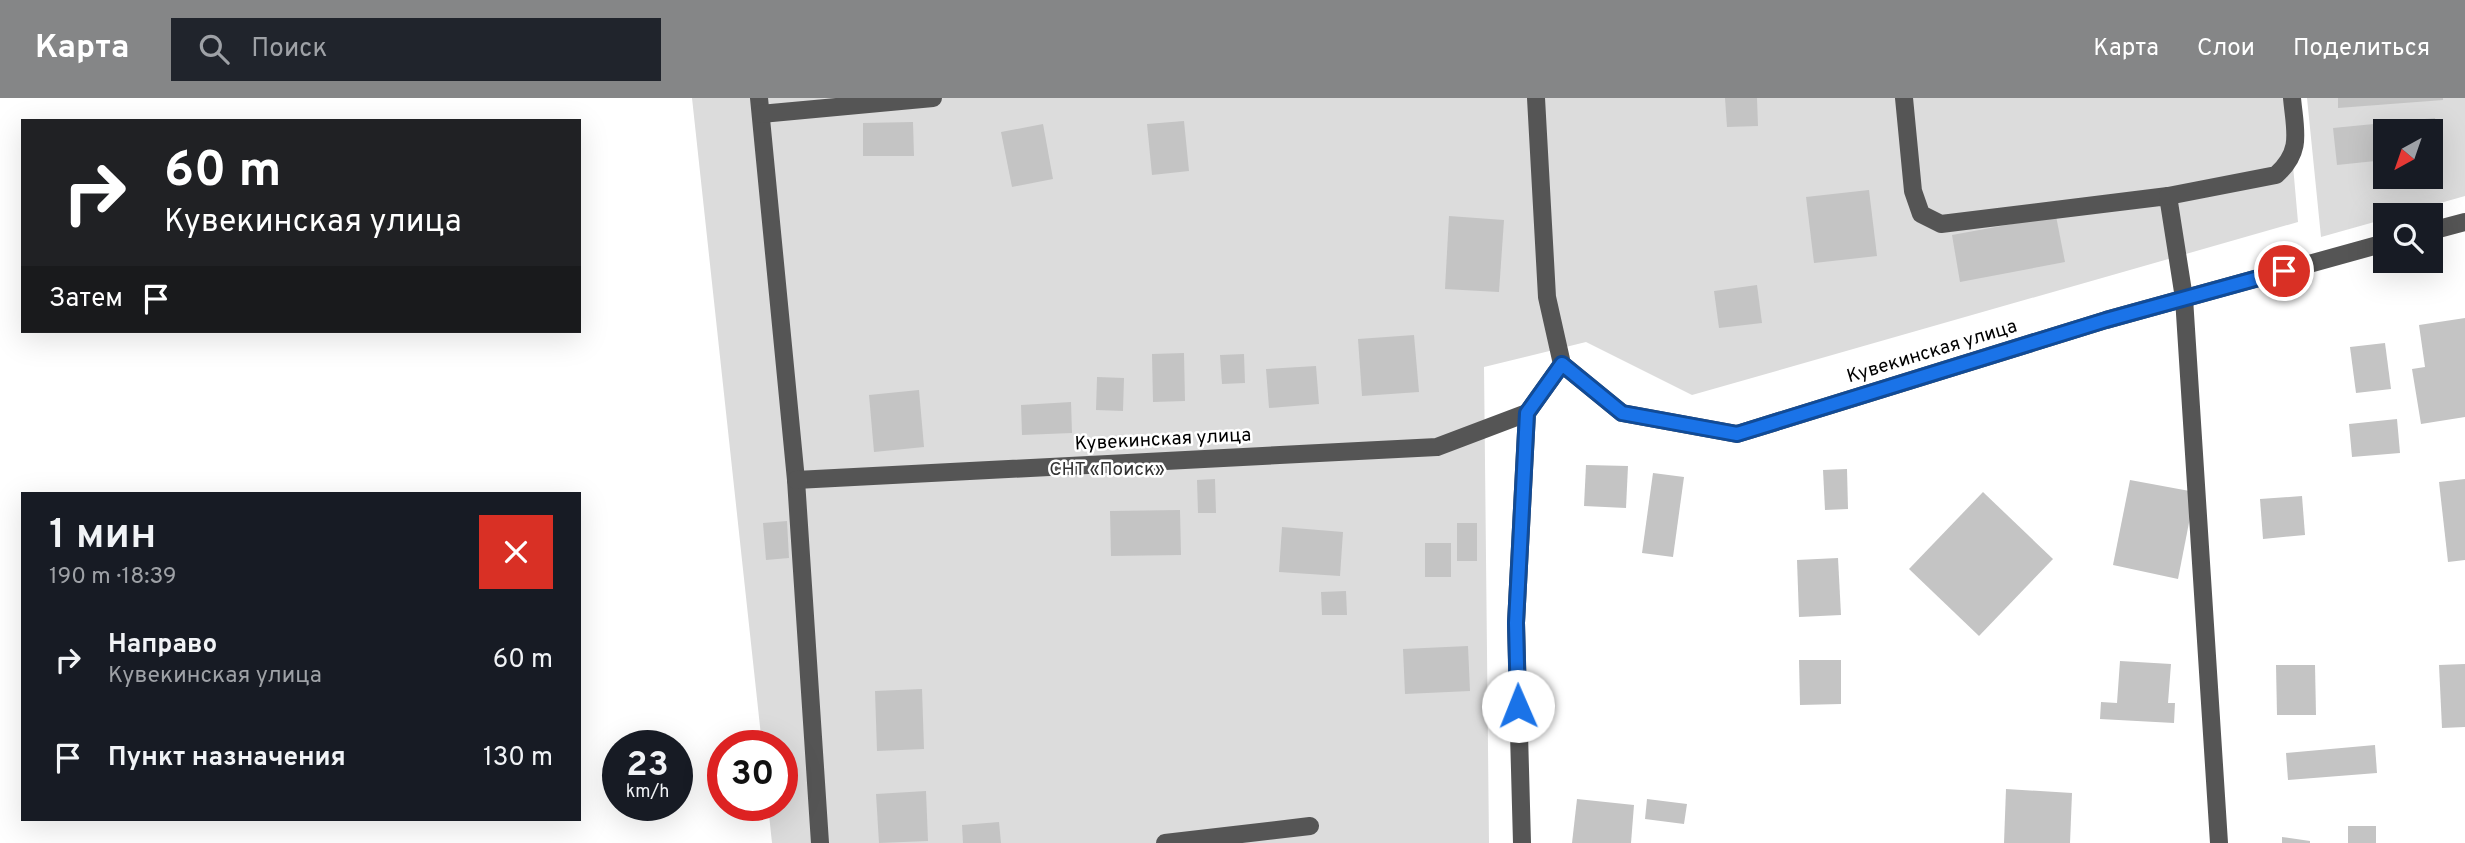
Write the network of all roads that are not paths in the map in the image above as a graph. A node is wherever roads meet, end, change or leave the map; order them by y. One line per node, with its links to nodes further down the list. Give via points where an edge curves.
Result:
1 (933, 98): 5 (street)
2 (1536, 98): 11 (street, via 1547,297)
3 (1904, 98): 6 (street, via 1913,191 1921,214 1941,224)
4 (2292, 98): 6 (street, via 2296,140 2289,164 2276,175)
5 (760, 106): 13 (street)
6 (2168, 196): 10 (street)
7 (2465, 222): 8 (street)
8 (2443, 228)
9 (2373, 246): 10 (street, Кувекинская улица)
10 (2184, 298): 11 (street, Кувекинская улица, via 1737,434 1622,413); 18 (street)
11 (1562, 364): 12 (street)
12 (1527, 413): 13 (street, Кувекинская улица, via 1437,447); 17 (street, via 1516,623)
13 (796, 480): 15 (street)
14 (1310, 826): 16 (street)
15 (820, 843)
16 (1166, 843)
17 (1522, 843)
18 (2219, 843)

